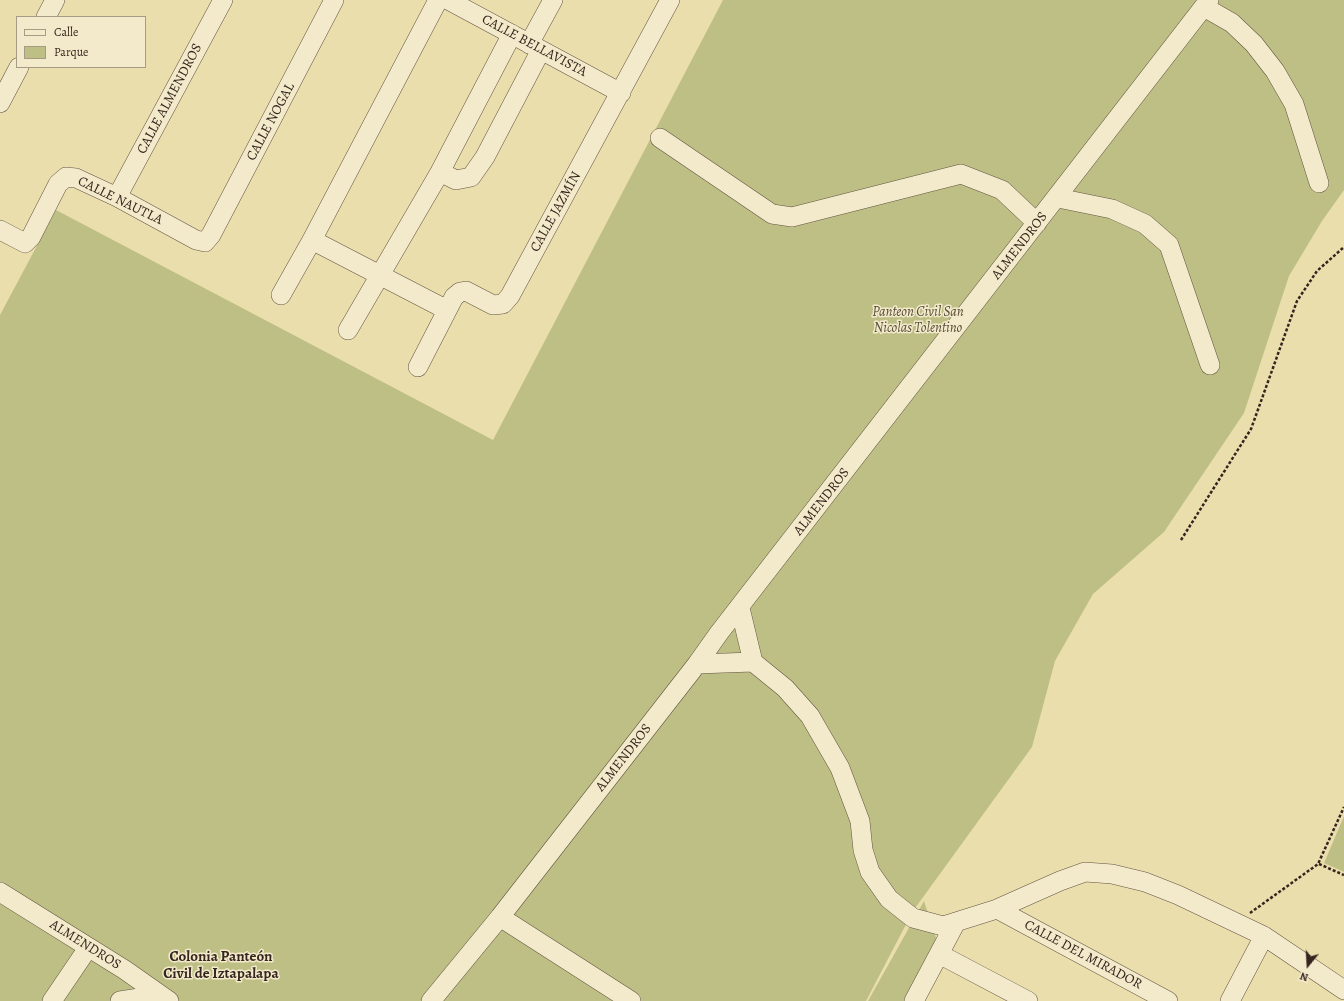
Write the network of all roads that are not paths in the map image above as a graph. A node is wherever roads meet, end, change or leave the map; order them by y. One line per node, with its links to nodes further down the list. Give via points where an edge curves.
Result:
1 (55, 0): 9 (street)
2 (223, 0): 18 (street, CALLE ALMENDROS)
3 (334, 0): 23 (street, CALLE NOGAL, via 211,235)
4 (438, 0): 22 (street)
5 (448, 0): 10 (street, CALLE BELLAVISTA)
6 (553, 0): 11 (street)
7 (670, 0): 13 (street, CALLE JAZMÍN)
8 (1206, 4): 17 (street, via 1232,23 1254,44 1275,71 1294,104); 19 (street, ALMENDROS)
9 (47, 16)
10 (512, 34): 11 (street, CALLE BELLAVISTA); 16 (street)
11 (535, 47): 13 (street, CALLE BELLAVISTA); 16 (street, via 485,157 471,177 456,180)
12 (18, 68): 14 (street)
13 (621, 93): 26 (street, CALLE JAZMÍN, via 510,296 503,304 493,305 466,292 460,292)
14 (0, 103)
15 (660, 138): 20 (street, via 772,214 792,217 961,174 1002,190)
16 (440, 172): 24 (street)
17 (1319, 183)
18 (118, 197): 21 (street, CALLE NAUTLA, via 76,178 66,177 58,184 25,243); 23 (street, CALLE NAUTLA, via 196,240)
19 (1058, 198): 20 (street, ALMENDROS); 28 (street, via 1112,209 1145,224 1169,245)
20 (1037, 223): 30 (street, ALMENDROS)
21 (0, 230)
22 (312, 240): 24 (street); 25 (street)
23 (205, 242)
24 (380, 275): 26 (street); 27 (street)
25 (281, 295)
26 (447, 310): 29 (street, CALLE JAZMÍN)
27 (348, 330)
28 (1210, 365)
29 (418, 367)
30 (740, 608): 31 (street); 32 (street, ALMENDROS)
31 (753, 662): 32 (street); 36 (street, via 784,688 810,716 840,768 860,821 863,850 870,872 888,899 913,918 943,926)
32 (697, 664): 35 (street, ALMENDROS)
33 (0, 892): 38 (street, ALMENDROS)
34 (997, 909): 36 (street); 37 (street, via 1085,872 1112,874 1145,882); 48 (street, CALLE DEL MIRADOR)
35 (500, 917): 44 (street, ALMENDROS); 45 (street)
36 (956, 922): 39 (street)
37 (1264, 936): 40 (street); 49 (street)
38 (88, 948): 41 (street, ALMENDROS); 42 (street)
39 (939, 954): 46 (street); 47 (street)
40 (1344, 990)
41 (164, 998): 43 (street)
42 (52, 1001)
43 (120, 1001)
44 (431, 1001)
45 (631, 1001)
46 (914, 1001)
47 (1028, 1001)
48 (1168, 1001)
49 (1230, 1001)

